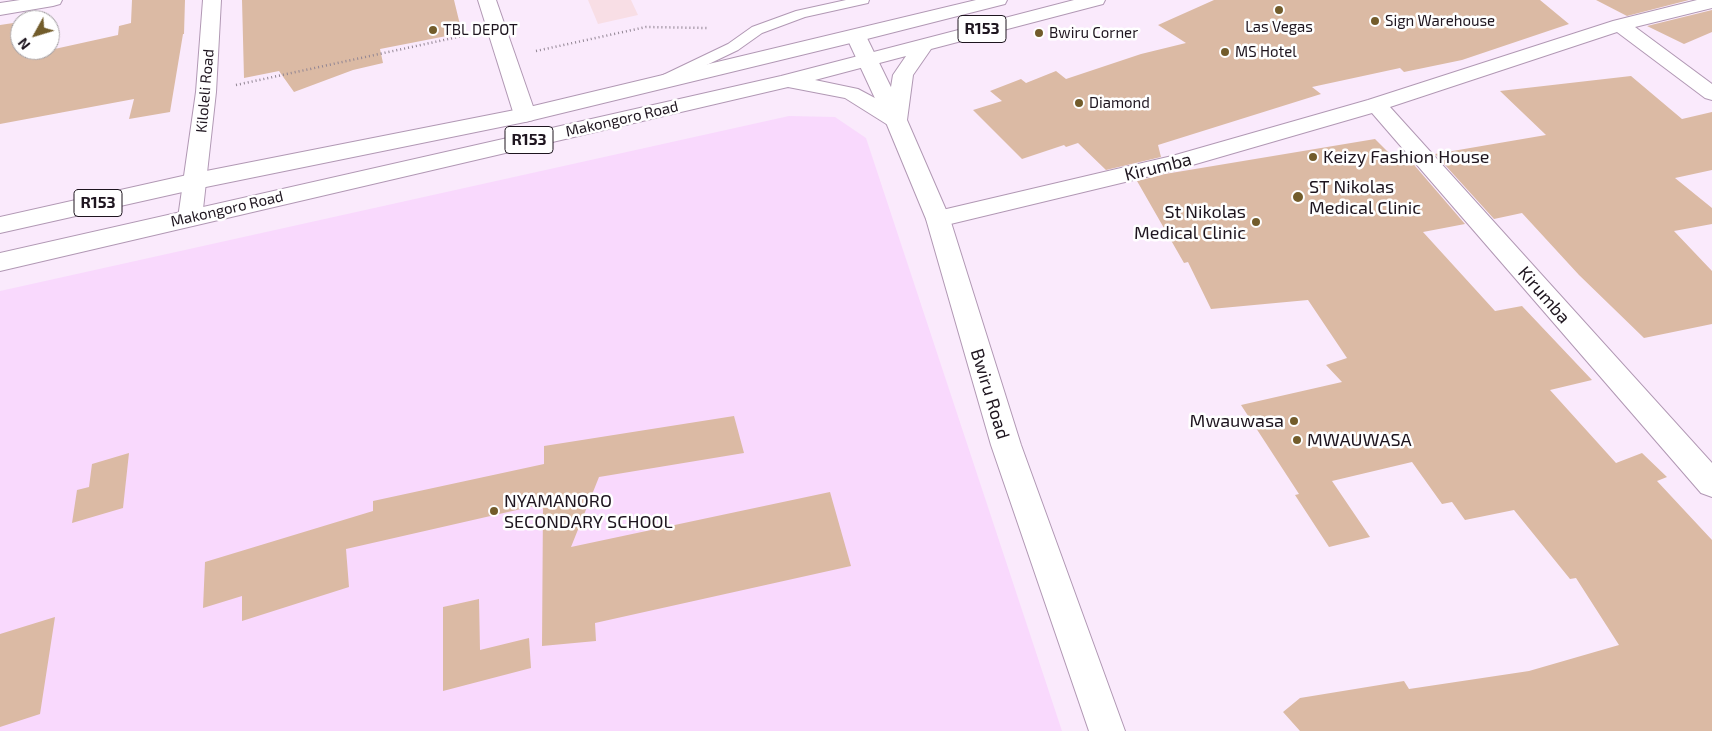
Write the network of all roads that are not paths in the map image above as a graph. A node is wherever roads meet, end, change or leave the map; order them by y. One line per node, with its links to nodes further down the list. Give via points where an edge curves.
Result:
1 (53, 0): 8 (main road)
2 (212, 0): 18 (main road, Kiloleli Road)
3 (487, 0): 16 (main road)
4 (863, 0): 13 (lane, via 801,14 757,30 733,47)
5 (998, 0): 11 (main road, Makongoro Road / R153)
6 (1096, 0): 10 (main road, Makongoro Road / R153)
7 (1712, 2): 9 (main road, Kirumba)
8 (0, 9)
9 (1620, 25): 14 (main road); 15 (main road, Kirumba)
10 (925, 44): 11 (main road, Makongoro Road / R153); 17 (main road, via 903,75)
11 (862, 48): 12 (main road, Makongoro Road / R153); 13 (main road, Makongoro Road / R153); 17 (main road, Bwiru Road)
12 (784, 82): 17 (main road, via 851,93); 19 (main road, Makongoro Road / R153)
13 (655, 84): 16 (main road, Makongoro Road / R153)
14 (1712, 94)
15 (1376, 105): 20 (main road, Kirumba, via 1175,163); 23 (main road, Kirumba)
16 (525, 115): 18 (main road, Makongoro Road / R153)
17 (896, 120): 20 (main road, Bwiru Road)
18 (196, 181): 19 (main road, Kiloleli Road); 21 (main road, Makongoro Road / R153)
19 (190, 218): 22 (main road, Makongoro Road / R153)
20 (938, 220): 24 (main road, Bwiru Road, via 1006,445)
21 (0, 225)
22 (0, 262)
23 (1712, 484)
24 (1107, 731)

